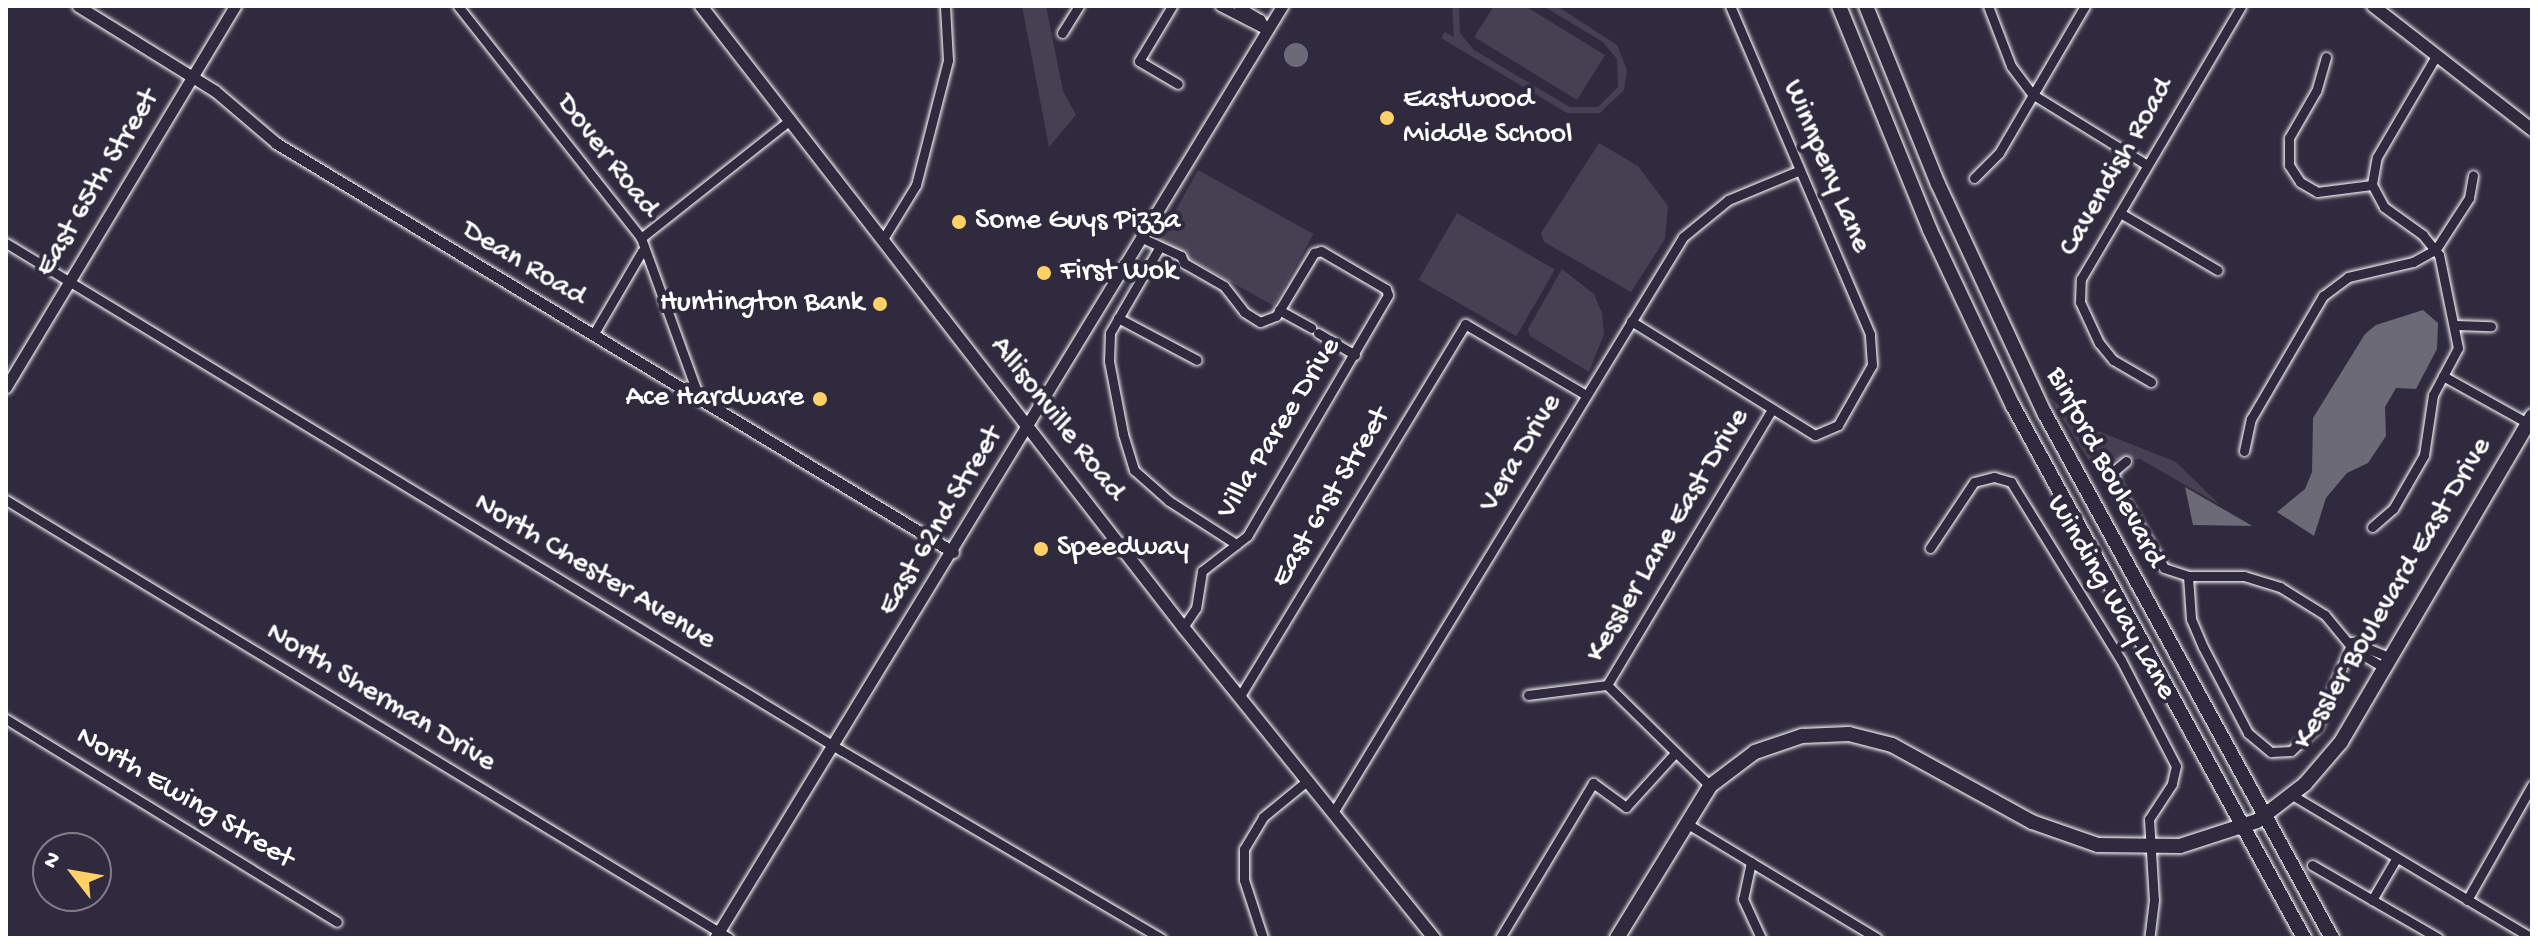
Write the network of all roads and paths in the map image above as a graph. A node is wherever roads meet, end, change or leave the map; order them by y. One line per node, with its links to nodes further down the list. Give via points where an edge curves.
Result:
1 (78, 6): 22 (street, Dean Road)
2 (235, 6): 22 (street, East 65th Street)
3 (458, 6): 33 (street, Dover Road)
4 (701, 6): 25 (main road, Allisonville Road)
5 (945, 6): 35 (street, via 948,60 916,185)
6 (1079, 6): 19 (street)
7 (1172, 6): 23 (street, via 1139,61)
8 (1220, 6): 18 (street)
9 (1238, 6): 18 (street)
10 (1282, 6): 18 (street, East 62nd Street)
11 (1730, 6): 28 (street, Winnpeny Lane)
12 (1839, 6): 82 (main road, Binford Boulevard, via 1930,230 2013,406)
13 (1866, 6): 80 (main road, Binford Boulevard, via 1938,184 2027,379)
14 (1988, 6): 24 (street, via 2011,66)
15 (2085, 6): 24 (street)
16 (2241, 6): 27 (street, Cavendish Road)
17 (2373, 6): 20 (main road)
18 (1267, 30): 34 (street, East 62nd Street)
19 (1062, 33)
20 (2436, 56): 26 (main road); 31 (street, via 2377,157)
21 (2326, 57): 31 (street, via 2316,91 2289,138 2289,165 2300,182 2317,192)
22 (193, 76): 41 (street, East 65th Street); 47 (street, Dean Road, via 272,140)
23 (1178, 84)
24 (2032, 94): 27 (street); 30 (street, via 1999,153)
25 (790, 120): 33 (street); 35 (main road, Allisonville Road)
26 (2532, 130)
27 (2147, 165): 32 (street, Cavendish Road)
28 (1798, 171): 44 (street, Vera Drive, via 1728,200 1695,224); 55 (street, Winnpeny Lane, via 1873,348 1868,375 1838,425 1821,435 1805,432)
29 (2473, 175): 38 (street, via 2469,198)
30 (1974, 178)
31 (2372, 185): 38 (street, via 2384,207)
32 (2120, 213): 40 (street); 51 (street, Cavendish Road, via 2082,275 2080,299 2105,351)
33 (641, 238): 39 (street, Dover Road)
34 (1142, 238): 37 (street); 57 (street, East 62nd Street)
35 (883, 239): 57 (main road, Allisonville Road)
36 (6, 243): 41 (street, North Chester Avenue)
37 (1159, 248): 42 (street, via 1169,249 1224,286 1244,312 1260,322); 43 (street)
38 (2436, 249): 45 (street); 58 (street, via 2413,262 2348,277 2328,290 2251,419)
39 (642, 251): 47 (street); 54 (street, Dover Road)
40 (2217, 270)
41 (68, 281): 52 (street, East 65th Street); 73 (street, North Chester Avenue)
42 (1279, 310): 48 (street); 48 (street, Villa Paree Drive, via 1314,253 1321,251 1386,289 1387,301)
43 (1118, 318): 49 (street); 62 (street, via 1110,333 1111,375 1134,470 1169,501)
44 (1631, 321): 53 (street, Vera Drive); 55 (street)
45 (2456, 325): 46 (street); 50 (street, via 2458,348)
46 (2491, 326)
47 (593, 335): 54 (street, Dean Road)
48 (1355, 355): 62 (street, Villa Paree Drive, via 1247,536)
49 (1197, 360)
50 (2443, 376): 56 (street); 61 (street, via 2431,401 2424,455 2393,509)
51 (2151, 382)
52 (6, 387)
53 (1586, 395): 71 (street, East 61st Street, via 1465,324); 79 (street, Vera Drive)
54 (700, 400): 64 (street, Dean Road)
55 (1771, 411): 69 (street, Kessler Lane East Drive)
56 (2531, 422): 68 (main road, Kessler Boulevard East Drive)
57 (1026, 428): 64 (street, East 62nd Street); 66 (main road, Allisonville Road)
58 (2244, 451)
59 (2126, 461): 65 (street, via 2114,471 2115,485 2158,563)
60 (6, 500): 90 (street, North Sherman Drive)
61 (2372, 527)
62 (1236, 544): 66 (street, Villa Paree Drive, via 1202,571 1196,608)
63 (1930, 548): 83 (street, Winding Way Lane, via 1974,482 1998,477 2021,491 2174,758 2172,784 2150,816)
64 (953, 552): 73 (street, East 62nd Street)
65 (2188, 576): 67 (street, via 2244,576 2270,583 2316,608); 67 (street, via 2191,619 2248,733 2264,749 2286,753 2317,727)
66 (1183, 627): 71 (main road, Allisonville Road)
67 (2352, 642): 68 (street)
68 (2388, 663): 78 (main road, Kessler Boulevard East Drive, via 2341,742)
69 (1607, 685): 70 (street); 74 (street)
70 (1528, 695)
71 (1240, 696): 75 (main road, Allisonville Road)
72 (6, 719): 89 (street, North Ewing Street)
73 (834, 746): 90 (street, East 62nd Street); 91 (street, North Chester Avenue)
74 (1675, 753): 77 (street); 94 (street, via 1626,807 1593,783)
75 (1308, 780): 79 (main road, Allisonville Road); 92 (street, via 1263,817 1244,849 1244,880)
76 (2532, 785): 88 (street)
77 (1710, 786): 81 (main road, Kessler Boulevard East Drive); 83 (main road, Kessler Boulevard East Drive, via 1766,747 1802,736 1849,734 1898,748 2059,834 2108,847)
78 (2292, 795): 80 (main road, Kessler Boulevard East Drive); 84 (street)
79 (1334, 811): 93 (main road, Allisonville Road)
80 (2264, 816): 82 (main road, Kessler Boulevard East Drive); 100 (main road, Binford Boulevard)
81 (1686, 823): 85 (street); 95 (main road, Kessler Boulevard East Drive)
82 (2243, 827): 83 (main road, Kessler Boulevard East Drive, via 2196,843); 99 (main road, Binford Boulevard)
83 (2149, 849): 98 (street, Winding Way Lane, via 2154,900)
84 (2396, 859): 87 (street); 88 (street)
85 (1751, 862): 96 (street, via 1743,899); 97 (street)
86 (2312, 865): 87 (street)
87 (2372, 900): 101 (street)
88 (2467, 900): 102 (street)
89 (337, 922)
90 (721, 936)
91 (1161, 938)
92 (1263, 938)
93 (1434, 938)
94 (1500, 938)
95 (1617, 938)
96 (1761, 938)
97 (1877, 938)
98 (2149, 938)
99 (2304, 938)
100 (2332, 938)
101 (2438, 938)
102 (2532, 938)

